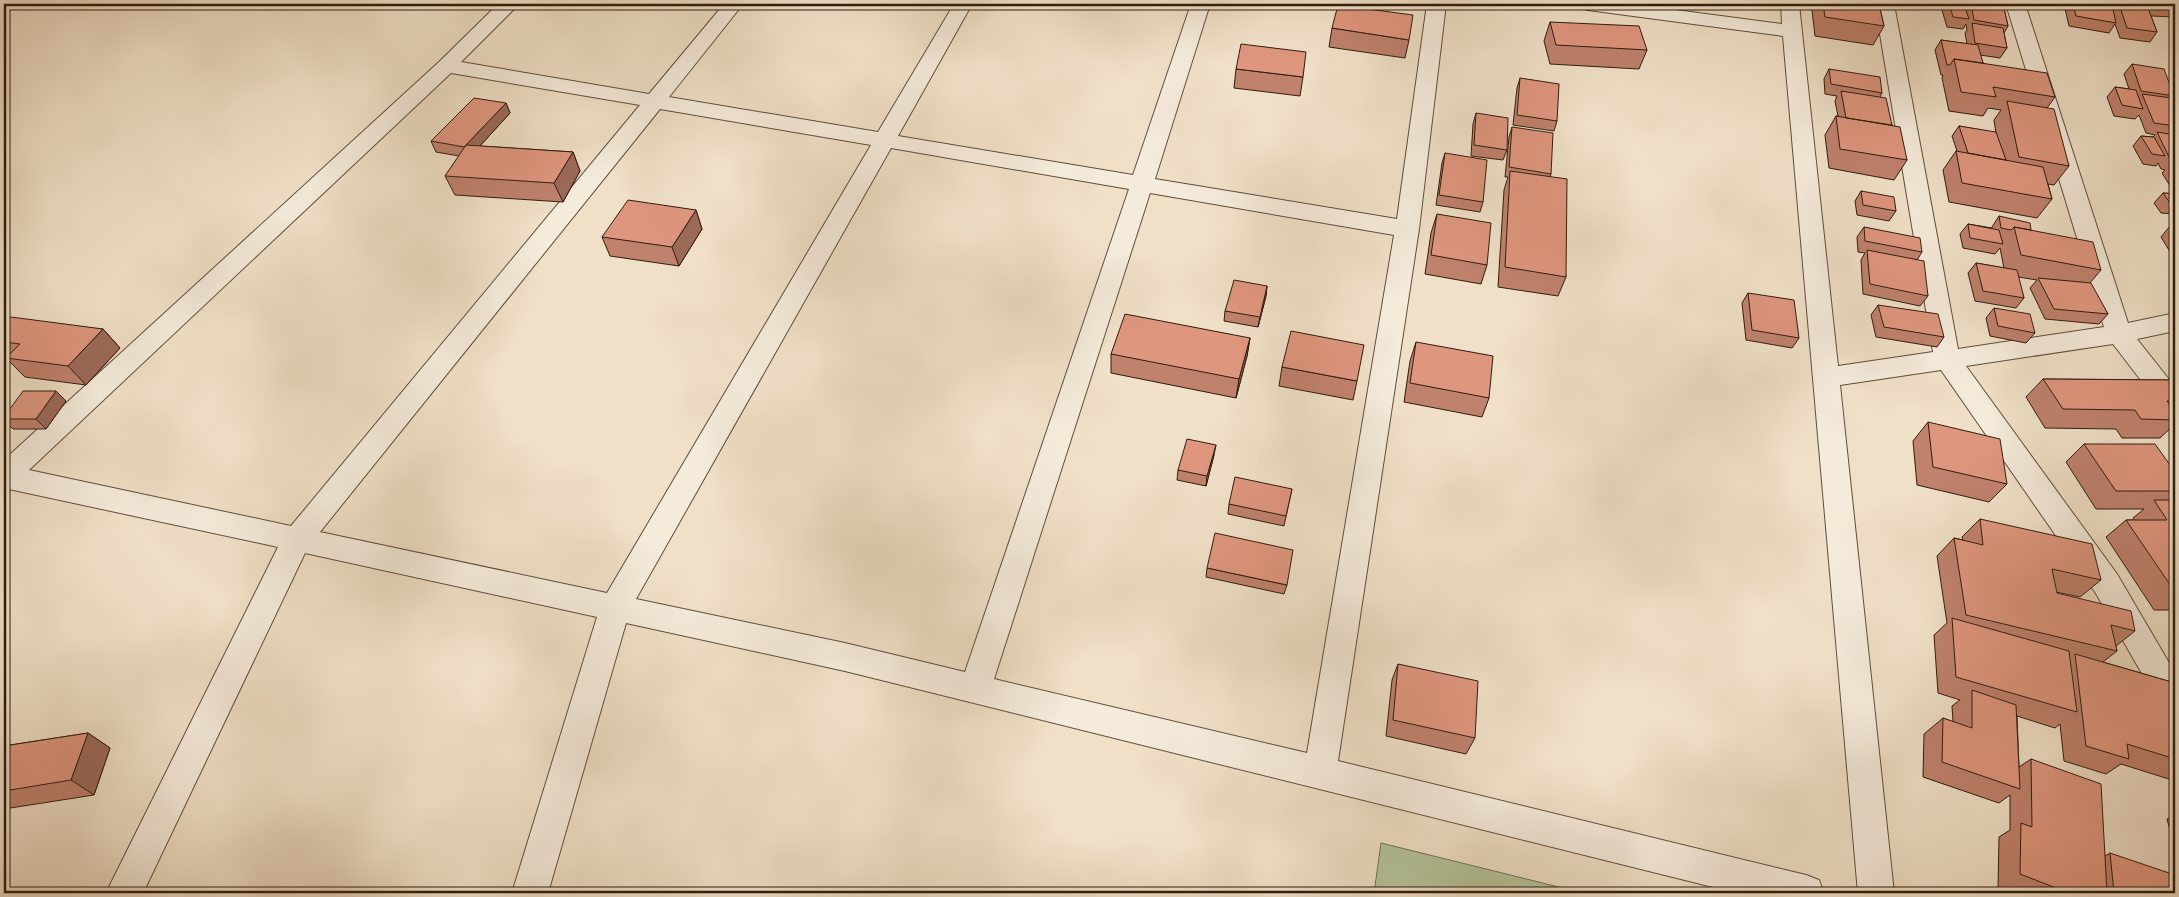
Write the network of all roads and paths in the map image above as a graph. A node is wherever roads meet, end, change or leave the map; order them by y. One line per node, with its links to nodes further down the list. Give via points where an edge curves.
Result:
1 (509, 4): 11 (street)
2 (734, 4): 12 (street)
3 (963, 4): 13 (street)
4 (1201, 4): 14 (street)
5 (1437, 4): 15 (street)
6 (1599, 4): 10 (street)
7 (1790, 4): 10 (street)
8 (1884, 4): 18 (street)
9 (2016, 4): 17 (street)
10 (1792, 31): 19 (street)
11 (446, 66): 12 (street); 21 (street)
12 (655, 101): 13 (street); 22 (street)
13 (884, 140): 14 (street); 23 (street)
14 (1142, 184): 15 (street); 24 (street)
15 (1407, 229): 26 (street)
16 (2175, 322): 17 (street)
17 (2119, 334): 18 (street); 20 (street)
18 (1947, 359): 19 (street); 25 (street, via 2106,583)
19 (1825, 378): 30 (street)
20 (2175, 406)
21 (4, 477): 22 (street)
22 (297, 539): 23 (street); 27 (street)
23 (615, 607): 24 (street); 28 (street)
24 (975, 689): 26 (street)
25 (2175, 702)
26 (1320, 772): 29 (street)
27 (124, 893)
28 (530, 893)
29 (1806, 893)
30 (1876, 893)

